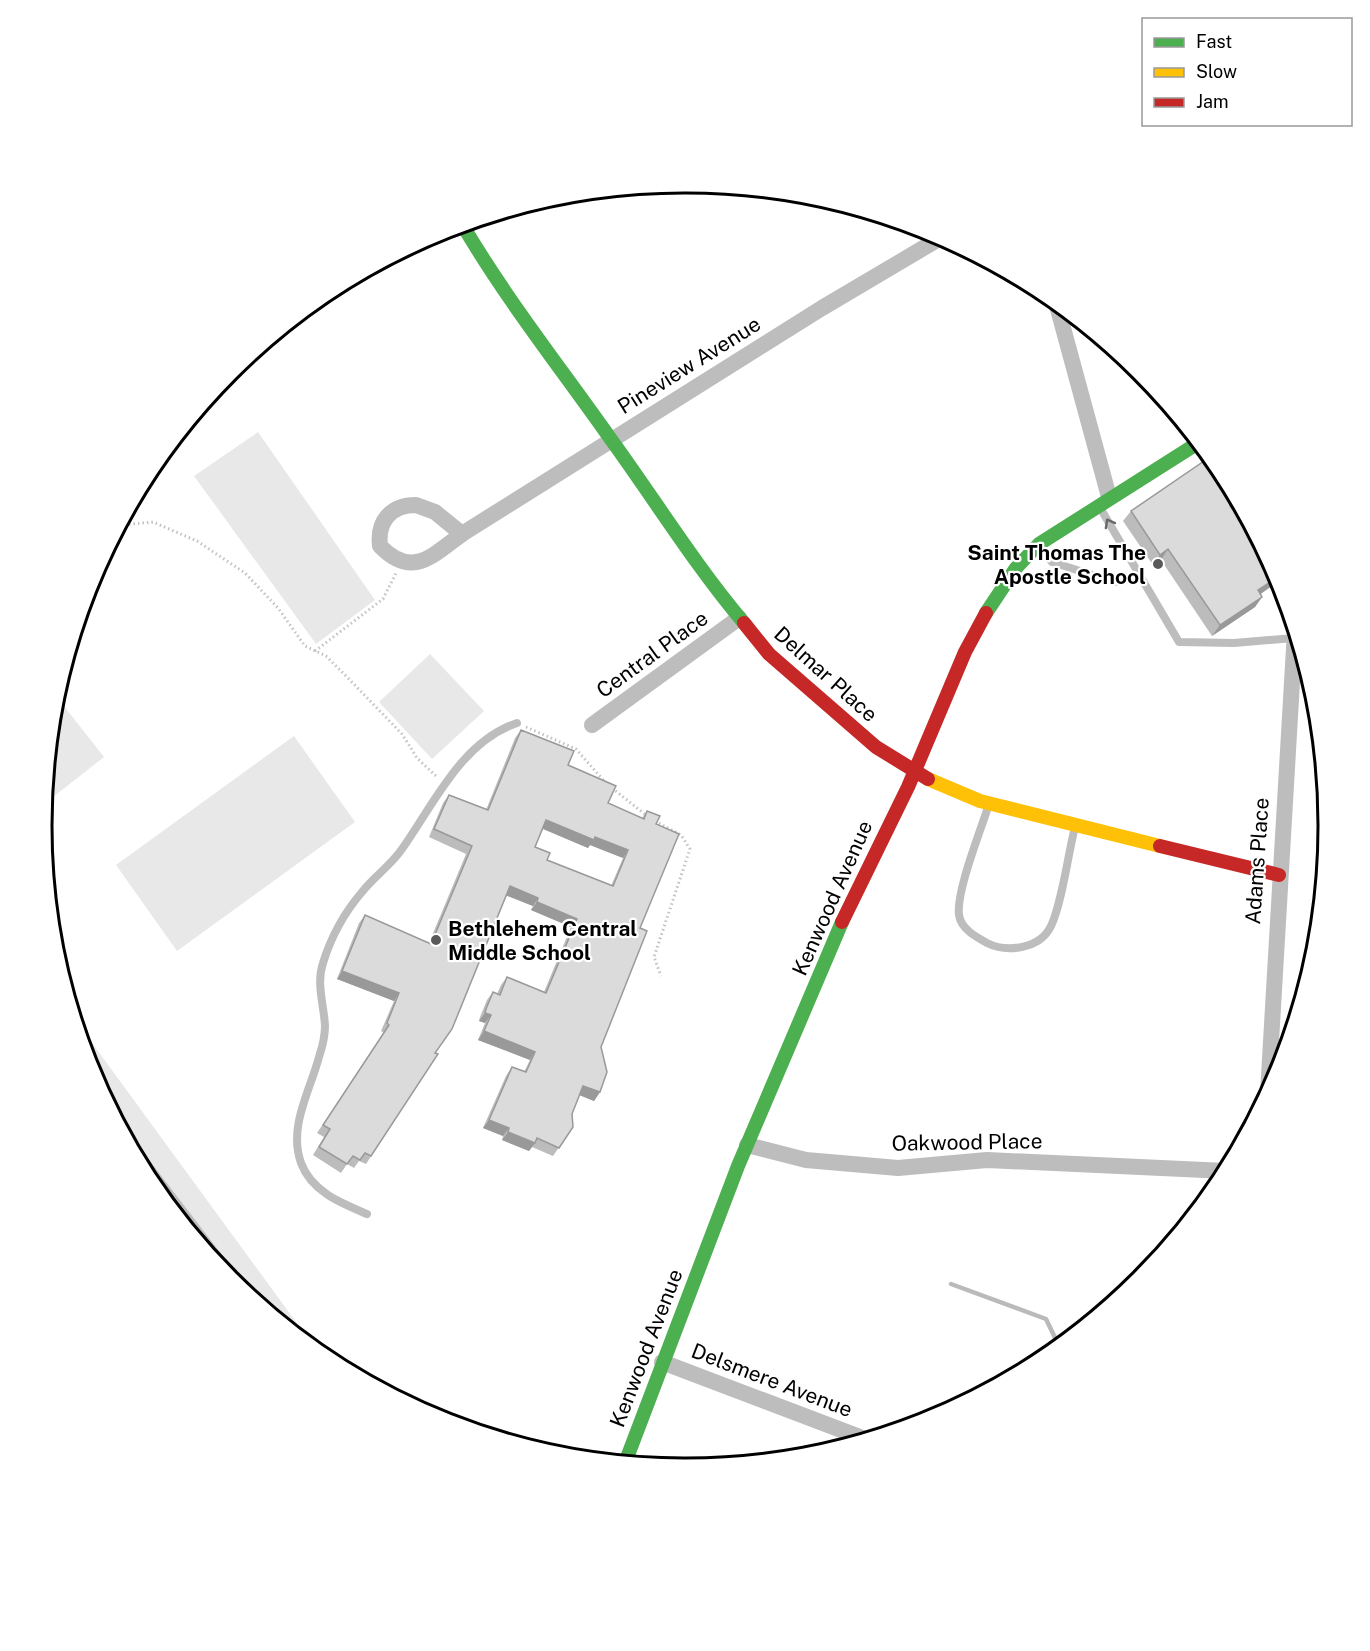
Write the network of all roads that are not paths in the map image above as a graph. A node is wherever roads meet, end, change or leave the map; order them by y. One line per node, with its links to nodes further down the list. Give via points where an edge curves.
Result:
1 (467, 232): 4 (street, Delmar Place, via 494,279)
2 (932, 243): 4 (street, Pineview Avenue)
3 (1060, 317): 6 (street)
4 (612, 440): 7 (street, Pineview Avenue); 10 (street, Delmar Place, via 690,555)
5 (1191, 446): 6 (street, Kenwood Avenue)
6 (1104, 500): 8 (street, Kenwood Avenue); 9 (lane, one-way to 6)
7 (462, 534): 7 (street, Pineview Avenue, via 435,512 416,505 402,506 385,517 378,535 380,546 398,561 420,563)
8 (1038, 545): 9 (lane, via 1052,562 1103,579 1113,582); 15 (street, Kenwood Avenue, via 1017,564 983,616)
9 (1140, 578): 11 (lane, via 1179,642 1234,643)
10 (739, 618): 14 (street, Central Place); 15 (street, Delmar Place, via 769,654 876,747)
11 (1288, 636)
12 (1293, 652): 18 (street, Adams Place)
13 (516, 723): 22 (lane, via 499,729 478,747 444,785 403,848 363,890 344,917 321,966 319,995 325,1027 298,1124 297,1143 302,1164 321,1190)
14 (592, 725)
15 (915, 773): 16 (street, Delmar Place); 20 (street, Kenwood Avenue, via 864,874)
16 (989, 803): 17 (street, Delmar Place); 17 (lane, via 959,914 962,925 975,937 1007,951 1033,943 1051,925)
17 (1076, 824): 18 (street, Delmar Place)
18 (1279, 875): 19 (street, Adams Place)
19 (1269, 1067)
20 (747, 1145): 21 (street, Oakwood Place, via 806,1160 897,1168 987,1160); 23 (street, Kenwood Avenue)
21 (1215, 1170)
22 (367, 1214)
23 (662, 1362): 24 (street, Delsmere Avenue); 25 (street, Kenwood Avenue)
24 (854, 1434)
25 (627, 1455)

